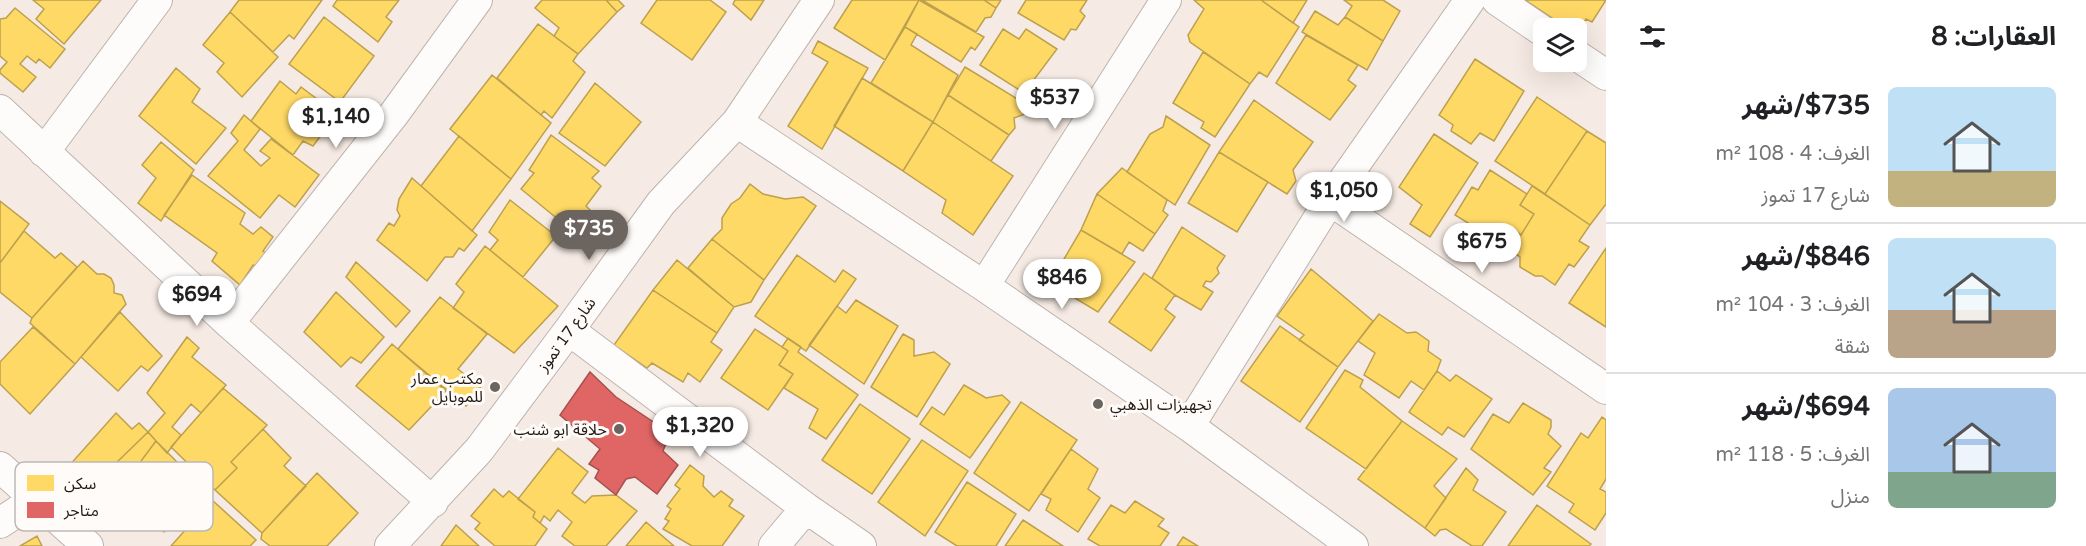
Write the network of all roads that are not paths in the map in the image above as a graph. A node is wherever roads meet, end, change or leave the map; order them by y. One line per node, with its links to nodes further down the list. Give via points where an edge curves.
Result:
1 (157, 0): 12 (street)
2 (477, 0): 15 (street, via 394,114)
3 (819, 0): 11 (street, شارع 17 تموز)
4 (1166, 0): 14 (street)
5 (1470, 0): 13 (street)
6 (1497, 0): 7 (street)
7 (1533, 25)
8 (1587, 62): 9 (street)
9 (1606, 75)
10 (0, 110): 12 (street)
11 (737, 122): 14 (street); 16 (street, شارع 17 تموز, via 661,203)
12 (44, 152): 15 (street)
13 (1330, 200): 17 (street); 18 (street)
14 (984, 286): 18 (street)
15 (229, 323): 21 (street)
16 (569, 330): 21 (street, شارع 17 تموز, via 479,450); 22 (street)
17 (1606, 389)
18 (1190, 426): 30 (street)
19 (0, 467): 20 (street)
20 (15, 480)
21 (433, 502): 27 (street, شارع 17 تموز)
22 (806, 508): 28 (street); 29 (street)
23 (15, 513): 24 (street)
24 (0, 523)
25 (71, 531): 26 (street)
26 (87, 546)
27 (390, 546)
28 (774, 546)
29 (861, 546)
30 (1353, 546)

